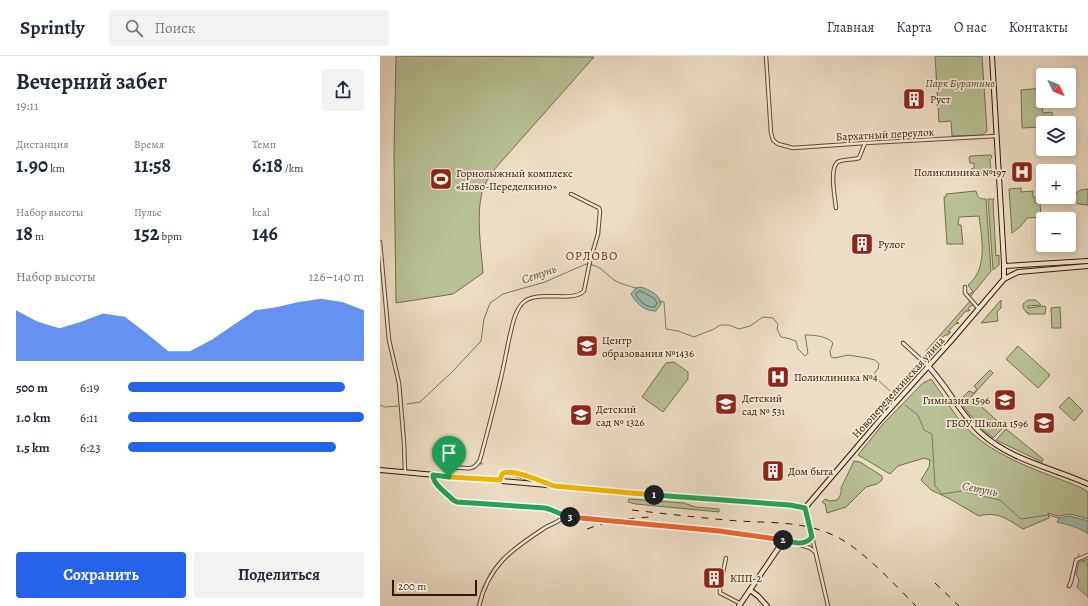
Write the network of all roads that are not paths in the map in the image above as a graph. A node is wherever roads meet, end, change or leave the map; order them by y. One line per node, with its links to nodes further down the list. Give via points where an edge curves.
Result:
1 (766, 56): 4 (street, Бархатный переулок, via 771,133 776,142 793,148)
2 (992, 56): 3 (main road)
3 (997, 136): 4 (street, Бархатный переулок); 9 (main road)
4 (864, 143): 6 (street, via 859,158 840,161 834,166)
5 (571, 194): 19 (street, via 599,208 600,211 598,234 584,290 581,294 533,298 519,306 480,460 473,468 455,467)
6 (836, 208)
7 (380, 242): 17 (street, via 389,340 399,383)
8 (1088, 261): 9 (main road)
9 (1004, 266): 11 (main road)
10 (1088, 266): 11 (main road, Новопеределкинская улица, via 1018,272)
11 (1004, 279): 13 (main road, Новопеределкинская улица)
12 (965, 287): 13 (street, via 965,293)
13 (978, 309): 15 (main road, Новопеределкинская улица)
14 (903, 343): 15 (street)
15 (928, 366): 21 (main road, via 972,424 987,438 1014,454); 23 (main road, Новопеределкинская улица)
16 (380, 470): 17 (main road)
17 (405, 472): 18 (main road)
18 (433, 475): 19 (main road); 24 (main road, via 436,484 457,502 545,508)
19 (449, 477): 20 (main road)
20 (500, 480): 22 (main road); 22 (main road, via 502,474 509,472)
21 (1088, 484)
22 (554, 486): 23 (main road)
23 (805, 508): 25 (main road)
24 (564, 516): 26 (main road); 36 (street, via 515,548 501,562 486,584)
25 (812, 537): 27 (main road, via 804,543); 28 (street)
26 (784, 540): 27 (main road); 34 (main road)
27 (793, 542): 28 (street, via 810,548)
28 (816, 554): 38 (street)
29 (1088, 555): 33 (street, via 1075,561)
30 (726, 558): 32 (street)
31 (716, 584): 32 (street)
32 (720, 586): 35 (street, via 720,593)
33 (1069, 586)
34 (750, 590): 35 (main road); 37 (main road)
35 (740, 605)
36 (479, 606)
37 (767, 606)
38 (828, 606)

